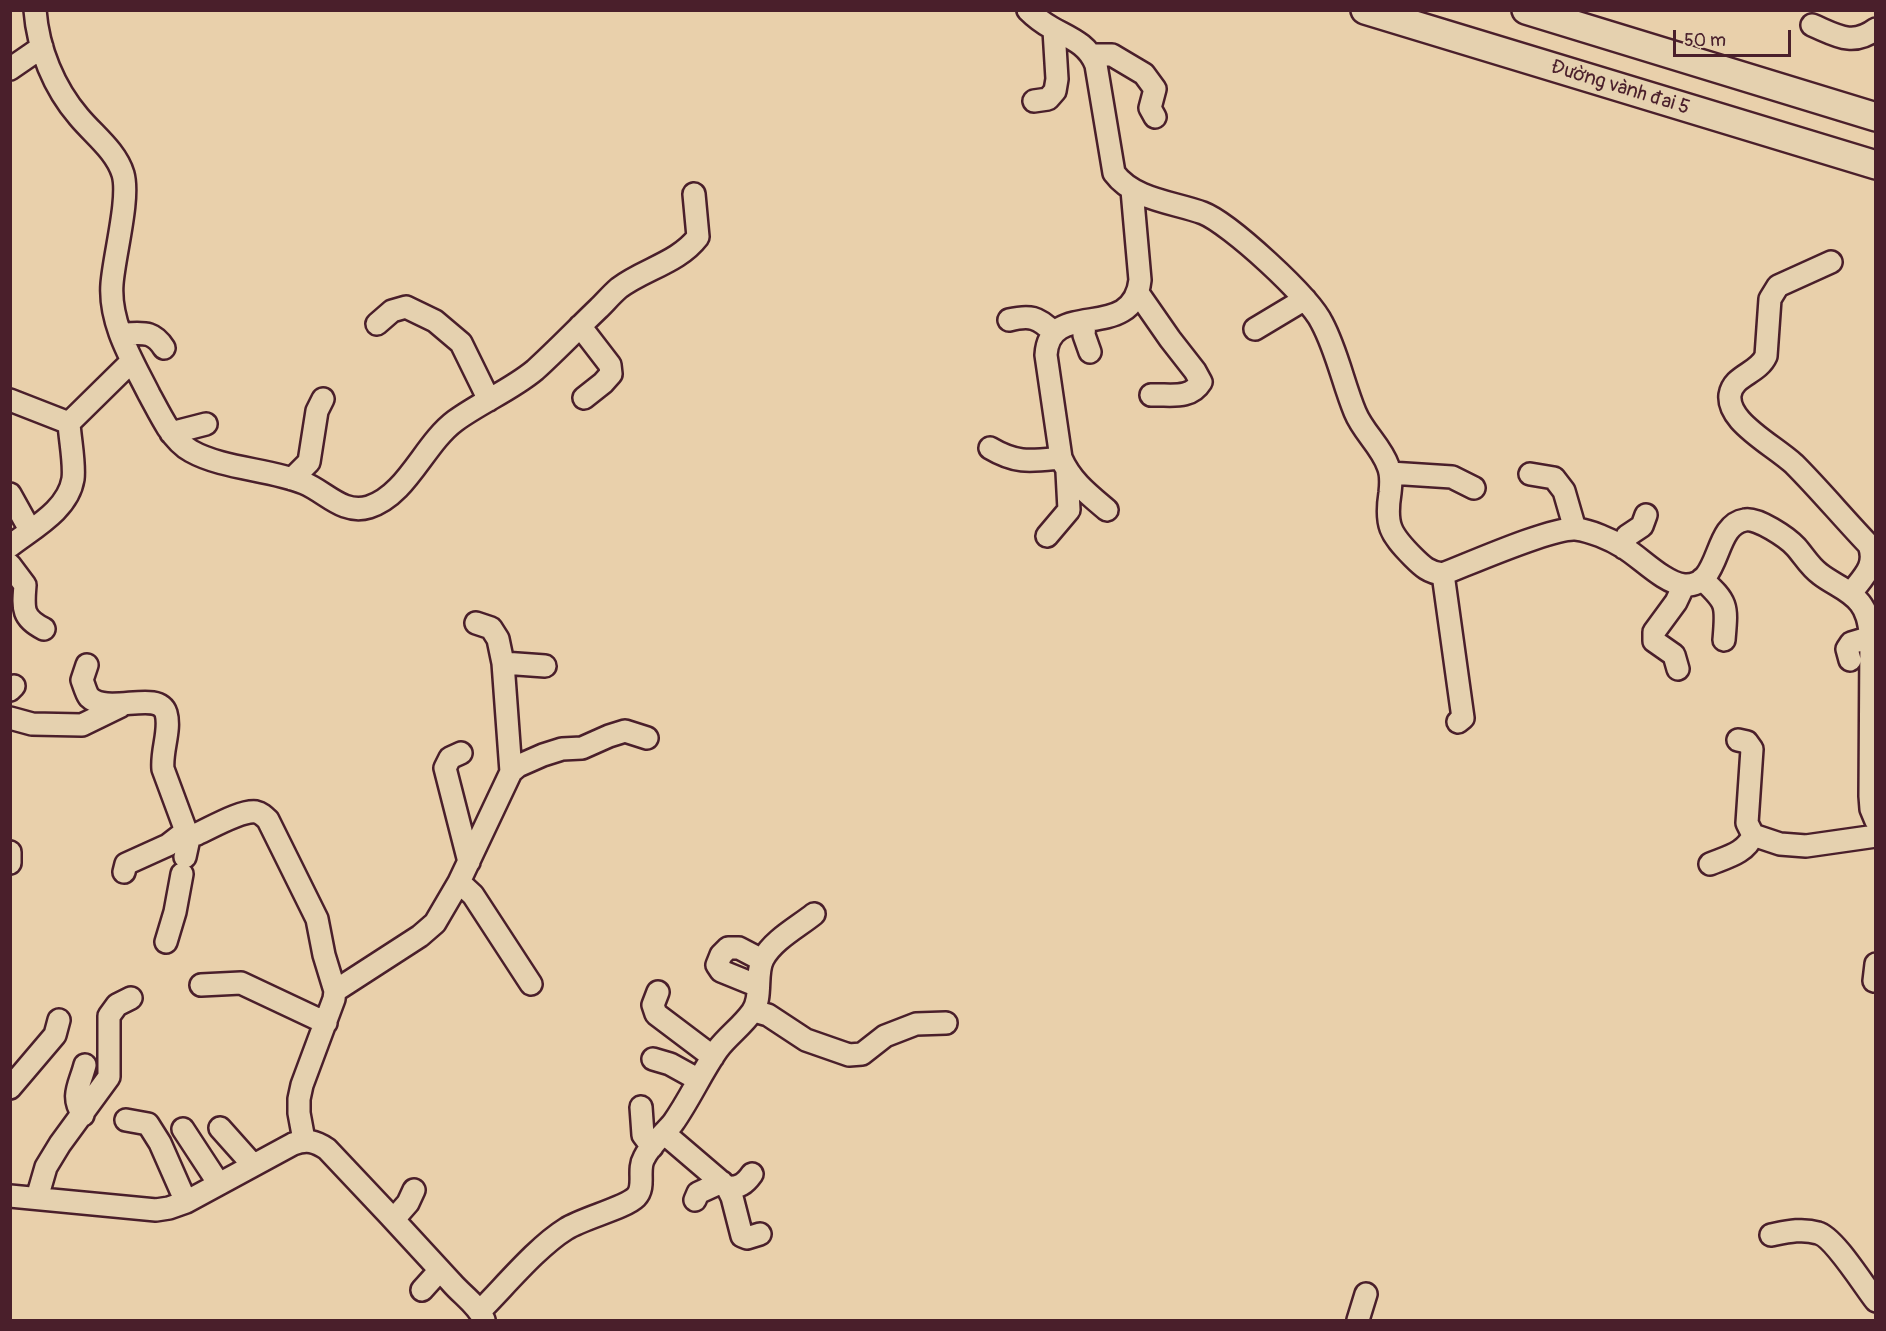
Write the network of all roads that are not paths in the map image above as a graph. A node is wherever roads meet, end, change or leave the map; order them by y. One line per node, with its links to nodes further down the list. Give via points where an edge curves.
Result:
1 (35, 10): 8 (street)
2 (1028, 10): 7 (street)
3 (1365, 10): 14 (main road, Đường vành đai 5)
4 (1526, 10): 13 (main road)
5 (1812, 25): 6 (street, via 1847,40 1866,36)
6 (1875, 29)
7 (1054, 30): 9 (street, via 1078,42); 11 (street, via 1055,91 1048,99)
8 (42, 47): 10 (street); 26 (street, via 62,93 111,151 124,178 112,285 112,303)
9 (1092, 56): 12 (street, via 1112,55 1144,74 1155,89 1150,108); 15 (street, via 1114,173)
10 (10, 69)
11 (1034, 101)
12 (1155, 117)
13 (1875, 117)
14 (1875, 165)
15 (1132, 190): 18 (street); 19 (street, via 1205,214 1223,224)
16 (694, 194): 23 (street, via 698,237 688,250 619,288)
17 (1831, 262): 55 (street, via 1778,286 1770,299 1766,356 1755,371 1737,380 1729,399 1741,422 1794,464 1869,546 1871,565)
18 (1138, 293): 21 (street, via 1120,313); 30 (street, via 1201,382 1182,396)
19 (1305, 299): 24 (street); 40 (street, via 1330,338 1355,412)
20 (1009, 320): 25 (street, via 1024,316 1041,321)
21 (1085, 321): 25 (street); 28 (street, via 1084,335)
22 (377, 324): 34 (street, via 392,311 406,307 435,321 461,343)
23 (580, 326): 31 (street, via 610,365 611,374); 34 (street, via 535,370)
24 (1255, 329)
25 (1053, 332): 39 (street, via 1046,355)
26 (121, 334): 27 (street, via 151,334); 29 (street)
27 (164, 348)
28 (1090, 352)
29 (132, 361): 35 (street); 37 (street)
30 (1151, 395)
31 (584, 398)
32 (324, 399): 42 (street, via 317,411 309,462)
33 (10, 400): 35 (street)
34 (489, 400): 42 (street, via 448,428 395,491 367,508 337,503)
35 (69, 423): 48 (street, via 73,478 68,494 56,510)
36 (206, 424): 37 (street)
37 (171, 433): 42 (street, via 190,451 208,458)
38 (990, 448): 39 (street, via 1006,458)
39 (1064, 465): 45 (street, via 1074,482); 49 (street, via 1069,510)
40 (1390, 473): 44 (street, via 1452,477); 53 (street, via 1389,528 1425,569)
41 (1530, 474): 47 (street, via 1554,478 1564,490)
42 (292, 479)
43 (11, 485): 48 (street)
44 (1474, 488)
45 (1107, 510)
46 (1646, 515): 51 (street, via 1642,526 1627,536)
47 (1575, 529): 51 (street); 53 (street, via 1544,536)
48 (30, 530): 50 (street)
49 (1047, 536)
50 (10, 546)
51 (1624, 548): 54 (street, via 1670,580)
52 (10, 565): 57 (street, via 25,585 23,608 31,622)
53 (1443, 574): 67 (street, via 1463,718)
54 (1693, 582): 55 (street, via 1706,576 1727,533 1746,519 1757,521 1787,539 1820,574); 59 (street, via 1719,595 1726,608); 64 (street, via 1654,632 1654,641 1674,655)
55 (1851, 593): 58 (street, via 1862,605)
56 (476, 623): 61 (street, via 491,628 498,639)
57 (44, 629)
58 (1871, 637): 60 (street, via 1851,643 1846,649); 70 (street)
59 (1724, 640)
60 (1850, 660)
61 (503, 663): 63 (street); 72 (street)
62 (87, 665): 65 (street, via 82,680 88,696 99,703)
63 (545, 666)
64 (1678, 669)
65 (125, 704): 66 (street, via 82,725 32,724); 74 (street, via 154,702 166,714 163,769)
66 (10, 718)
67 (1458, 722)
68 (647, 738): 72 (street, via 625,731 582,748 543,754)
69 (1738, 740): 75 (street, via 1747,741 1752,749 1747,823)
70 (1873, 741): 73 (street, via 1870,796)
71 (461, 753): 78 (street, via 450,758 445,768)
72 (511, 772): 78 (street)
73 (1875, 821)
74 (188, 833): 81 (street, via 126,864); 84 (street, via 176,912); 89 (street, via 196,834 246,813 262,814 268,820 317,919)
75 (1753, 835): 76 (street, via 1780,844 1806,846); 80 (street, via 1750,843 1736,854)
76 (1875, 836)
77 (10, 852): 79 (street)
78 (469, 862): 82 (street)
79 (10, 863)
80 (1710, 864)
81 (124, 872)
82 (459, 882): 86 (street, via 474,895); 89 (street, via 435,923)
83 (814, 914): 85 (street, via 771,948)
84 (166, 942)
85 (762, 960): 88 (street); 88 (street, via 739,948 728,948 717,965 721,971)
86 (531, 984)
87 (201, 985): 94 (street, via 241,983)
88 (758, 986): 92 (street)
89 (335, 991): 94 (street)
90 (658, 992): 96 (street, via 653,1005 656,1014)
91 (131, 998): 102 (street, via 117,1005 109,1016 109,1077)
92 (754, 1011): 95 (street, via 806,1040 849,1055 862,1054 885,1036 916,1024); 96 (street)
93 (59, 1020): 100 (street, via 55,1035)
94 (326, 1023): 106 (street, via 298,1099)
95 (946, 1023)
96 (713, 1057): 99 (street)
97 (653, 1059): 99 (street)
98 (85, 1065): 102 (street, via 76,1094)
99 (699, 1080): 107 (street, via 687,1104)
100 (10, 1088)
101 (641, 1107): 107 (street, via 643,1135)
102 (83, 1115): 114 (street, via 45,1167)
103 (126, 1120): 116 (street, via 148,1124)
104 (220, 1128): 108 (street)
105 (183, 1129): 110 (street)
106 (304, 1140): 108 (street); 117 (street, via 315,1141 327,1149)
107 (658, 1141): 111 (street); 124 (street, via 644,1156 637,1196 564,1230 547,1244)
108 (253, 1165): 110 (street)
109 (752, 1174): 111 (street, via 745,1184 735,1188)
110 (219, 1184): 116 (street)
111 (725, 1184): 115 (street, via 698,1193); 118 (street, via 742,1236)
112 (414, 1190): 117 (street)
113 (10, 1196): 114 (street)
114 (37, 1198): 116 (street, via 156,1210)
115 (695, 1200)
116 (186, 1202)
117 (394, 1219): 120 (street)
118 (760, 1234)
119 (1771, 1235): 123 (street, via 1799,1230 1820,1233 1835,1245)
120 (440, 1270): 121 (street); 124 (street)
121 (422, 1290)
122 (1366, 1294): 125 (street)
123 (1875, 1301)
124 (483, 1318)
125 (1358, 1320)

